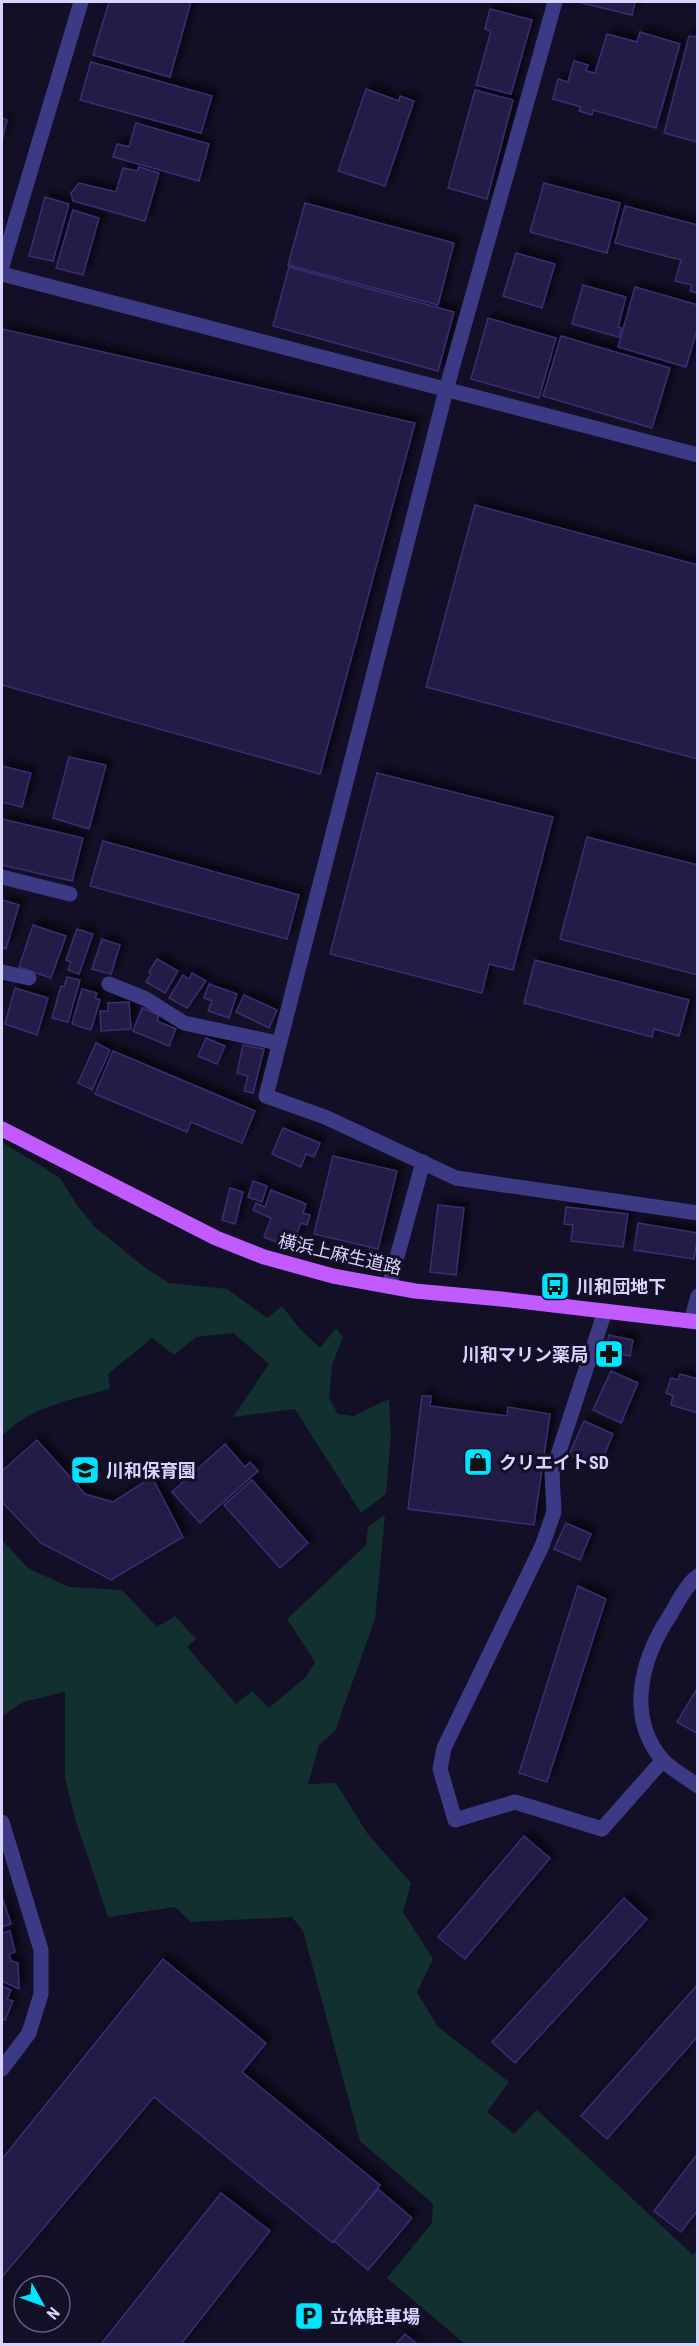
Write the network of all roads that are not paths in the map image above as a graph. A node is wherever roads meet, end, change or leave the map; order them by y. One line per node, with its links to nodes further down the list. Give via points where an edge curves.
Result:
1 (81, 2): 3 (street)
2 (555, 2): 5 (street)
3 (2, 266)
4 (2, 274): 5 (street)
5 (446, 390): 6 (street); 12 (street)
6 (698, 456)
7 (2, 877): 8 (street)
8 (70, 894)
9 (2, 972): 10 (street)
10 (29, 978)
11 (109, 984): 12 (street, via 146,999 184,1023)
12 (278, 1043): 14 (street, via 266,1096)
13 (2, 1129): 16 (main road, 横浜上麻生道路, via 216,1238 264,1257)
14 (423, 1162): 15 (street, via 456,1178); 16 (street)
15 (698, 1213)
16 (389, 1286): 18 (main road, 横浜上麻生道路)
17 (698, 1296): 19 (street)
18 (605, 1311): 19 (main road, 横浜上麻生道路); 21 (street, via 552,1473 554,1512 542,1546 444,1748 440,1770 455,1820 515,1802 602,1829)
19 (694, 1322)
20 (698, 1576): 21 (street, via 659,1631 644,1670 639,1701 647,1731)
21 (663, 1760): 22 (street)
22 (698, 1785)
23 (2, 1822): 24 (street)
24 (5, 1842): 25 (street, via 41,1950 42,1994 29,2034)
25 (2, 2069)

